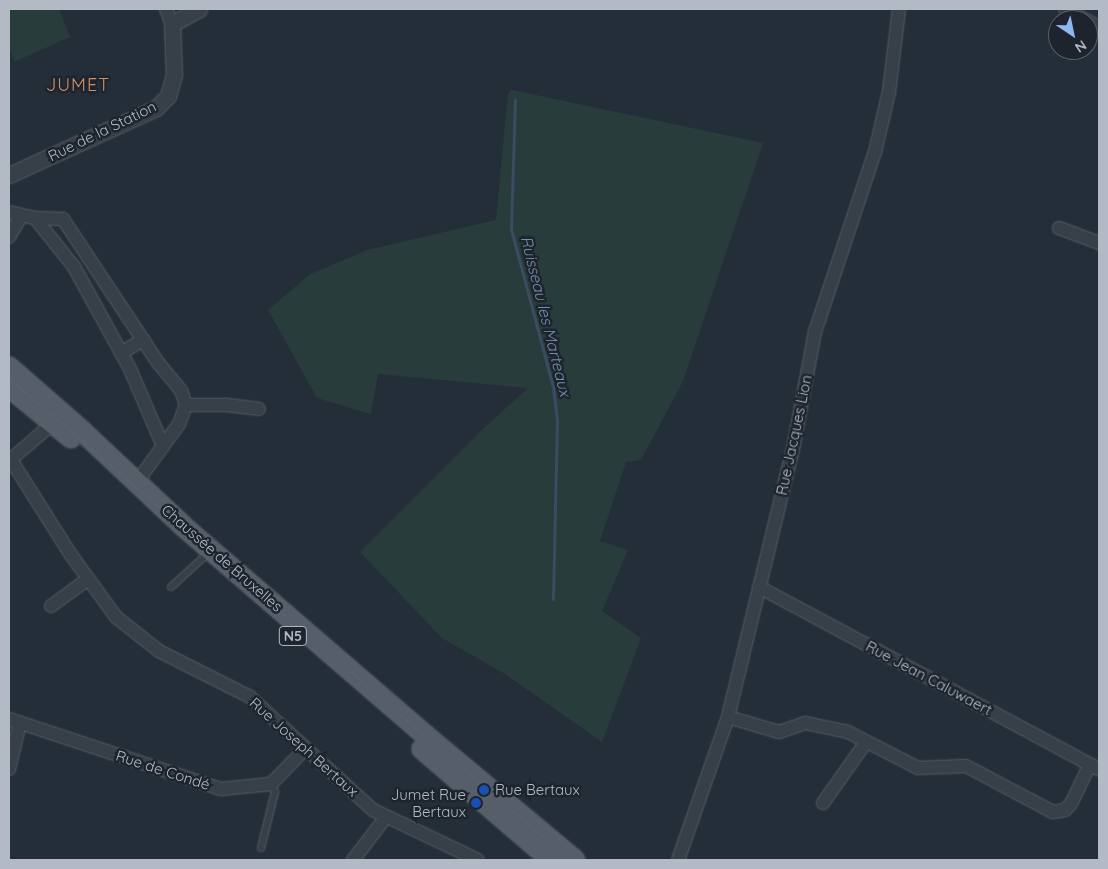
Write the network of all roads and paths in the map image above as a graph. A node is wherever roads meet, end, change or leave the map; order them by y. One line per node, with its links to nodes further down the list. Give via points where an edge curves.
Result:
1 (166, 9): 4 (street, Rue de la Station)
2 (199, 9): 4 (street)
3 (900, 9): 26 (street, Rue Jacques Lion, via 889,92 875,152 814,332 794,444)
4 (172, 24): 5 (street, Rue de la Station, via 174,75 168,96 156,108)
5 (9, 175)
6 (15, 214): 7 (street); 9 (street)
7 (35, 218): 11 (street, via 63,218); 12 (street)
8 (1059, 228): 10 (street)
9 (9, 237)
10 (1099, 243)
11 (99, 273): 12 (street); 13 (street)
12 (83, 283): 14 (street)
13 (143, 340): 14 (street); 17 (street, via 181,390)
14 (121, 353): 20 (street)
15 (9, 367): 22 (main road, Chaussée de Bruxelles / N5)
16 (9, 387): 19 (main road, Chaussée de Bruxelles / N5)
17 (186, 405): 18 (street); 20 (street, via 179,424)
18 (259, 409)
19 (52, 424): 21 (street, Rue Joseph Bertaux); 23 (main road, Chaussée de Bruxelles / N5)
20 (162, 446): 22 (street)
21 (10, 460): 24 (street, Rue Joseph Bertaux)
22 (137, 482): 38 (main road, Chaussée de Bruxelles / N5, via 425,734)
23 (204, 557): 25 (lane); 38 (main road, Chaussée de Bruxelles / N5)
24 (88, 579): 27 (street); 31 (street, Rue Joseph Bertaux, via 116,617 158,651 250,697)
25 (171, 587)
26 (759, 587): 28 (street, Rue Jacques Lion); 32 (street, Rue Jean Caluwaert)
27 (51, 606)
28 (728, 716): 30 (street, via 779,732 805,723 848,732); 42 (street, Rue Jacques Lion)
29 (15, 721): 33 (street); 34 (street, Rue de Condé, via 221,789)
30 (866, 742): 32 (street, via 912,767 960,765 975,769 1053,812 1065,810 1071,804); 35 (street)
31 (306, 748): 34 (street); 36 (street, Rue Joseph Bertaux, via 373,810)
32 (1095, 767)
33 (9, 769)
34 (271, 784): 37 (lane, via 275,792)
35 (823, 804)
36 (386, 816): 39 (street); 40 (street, Rue Joseph Bertaux)
37 (261, 848)
38 (549, 856): 41 (main road, Chaussée de Bruxelles / N5)
39 (353, 860)
40 (478, 860)
41 (575, 860)
42 (678, 860)

